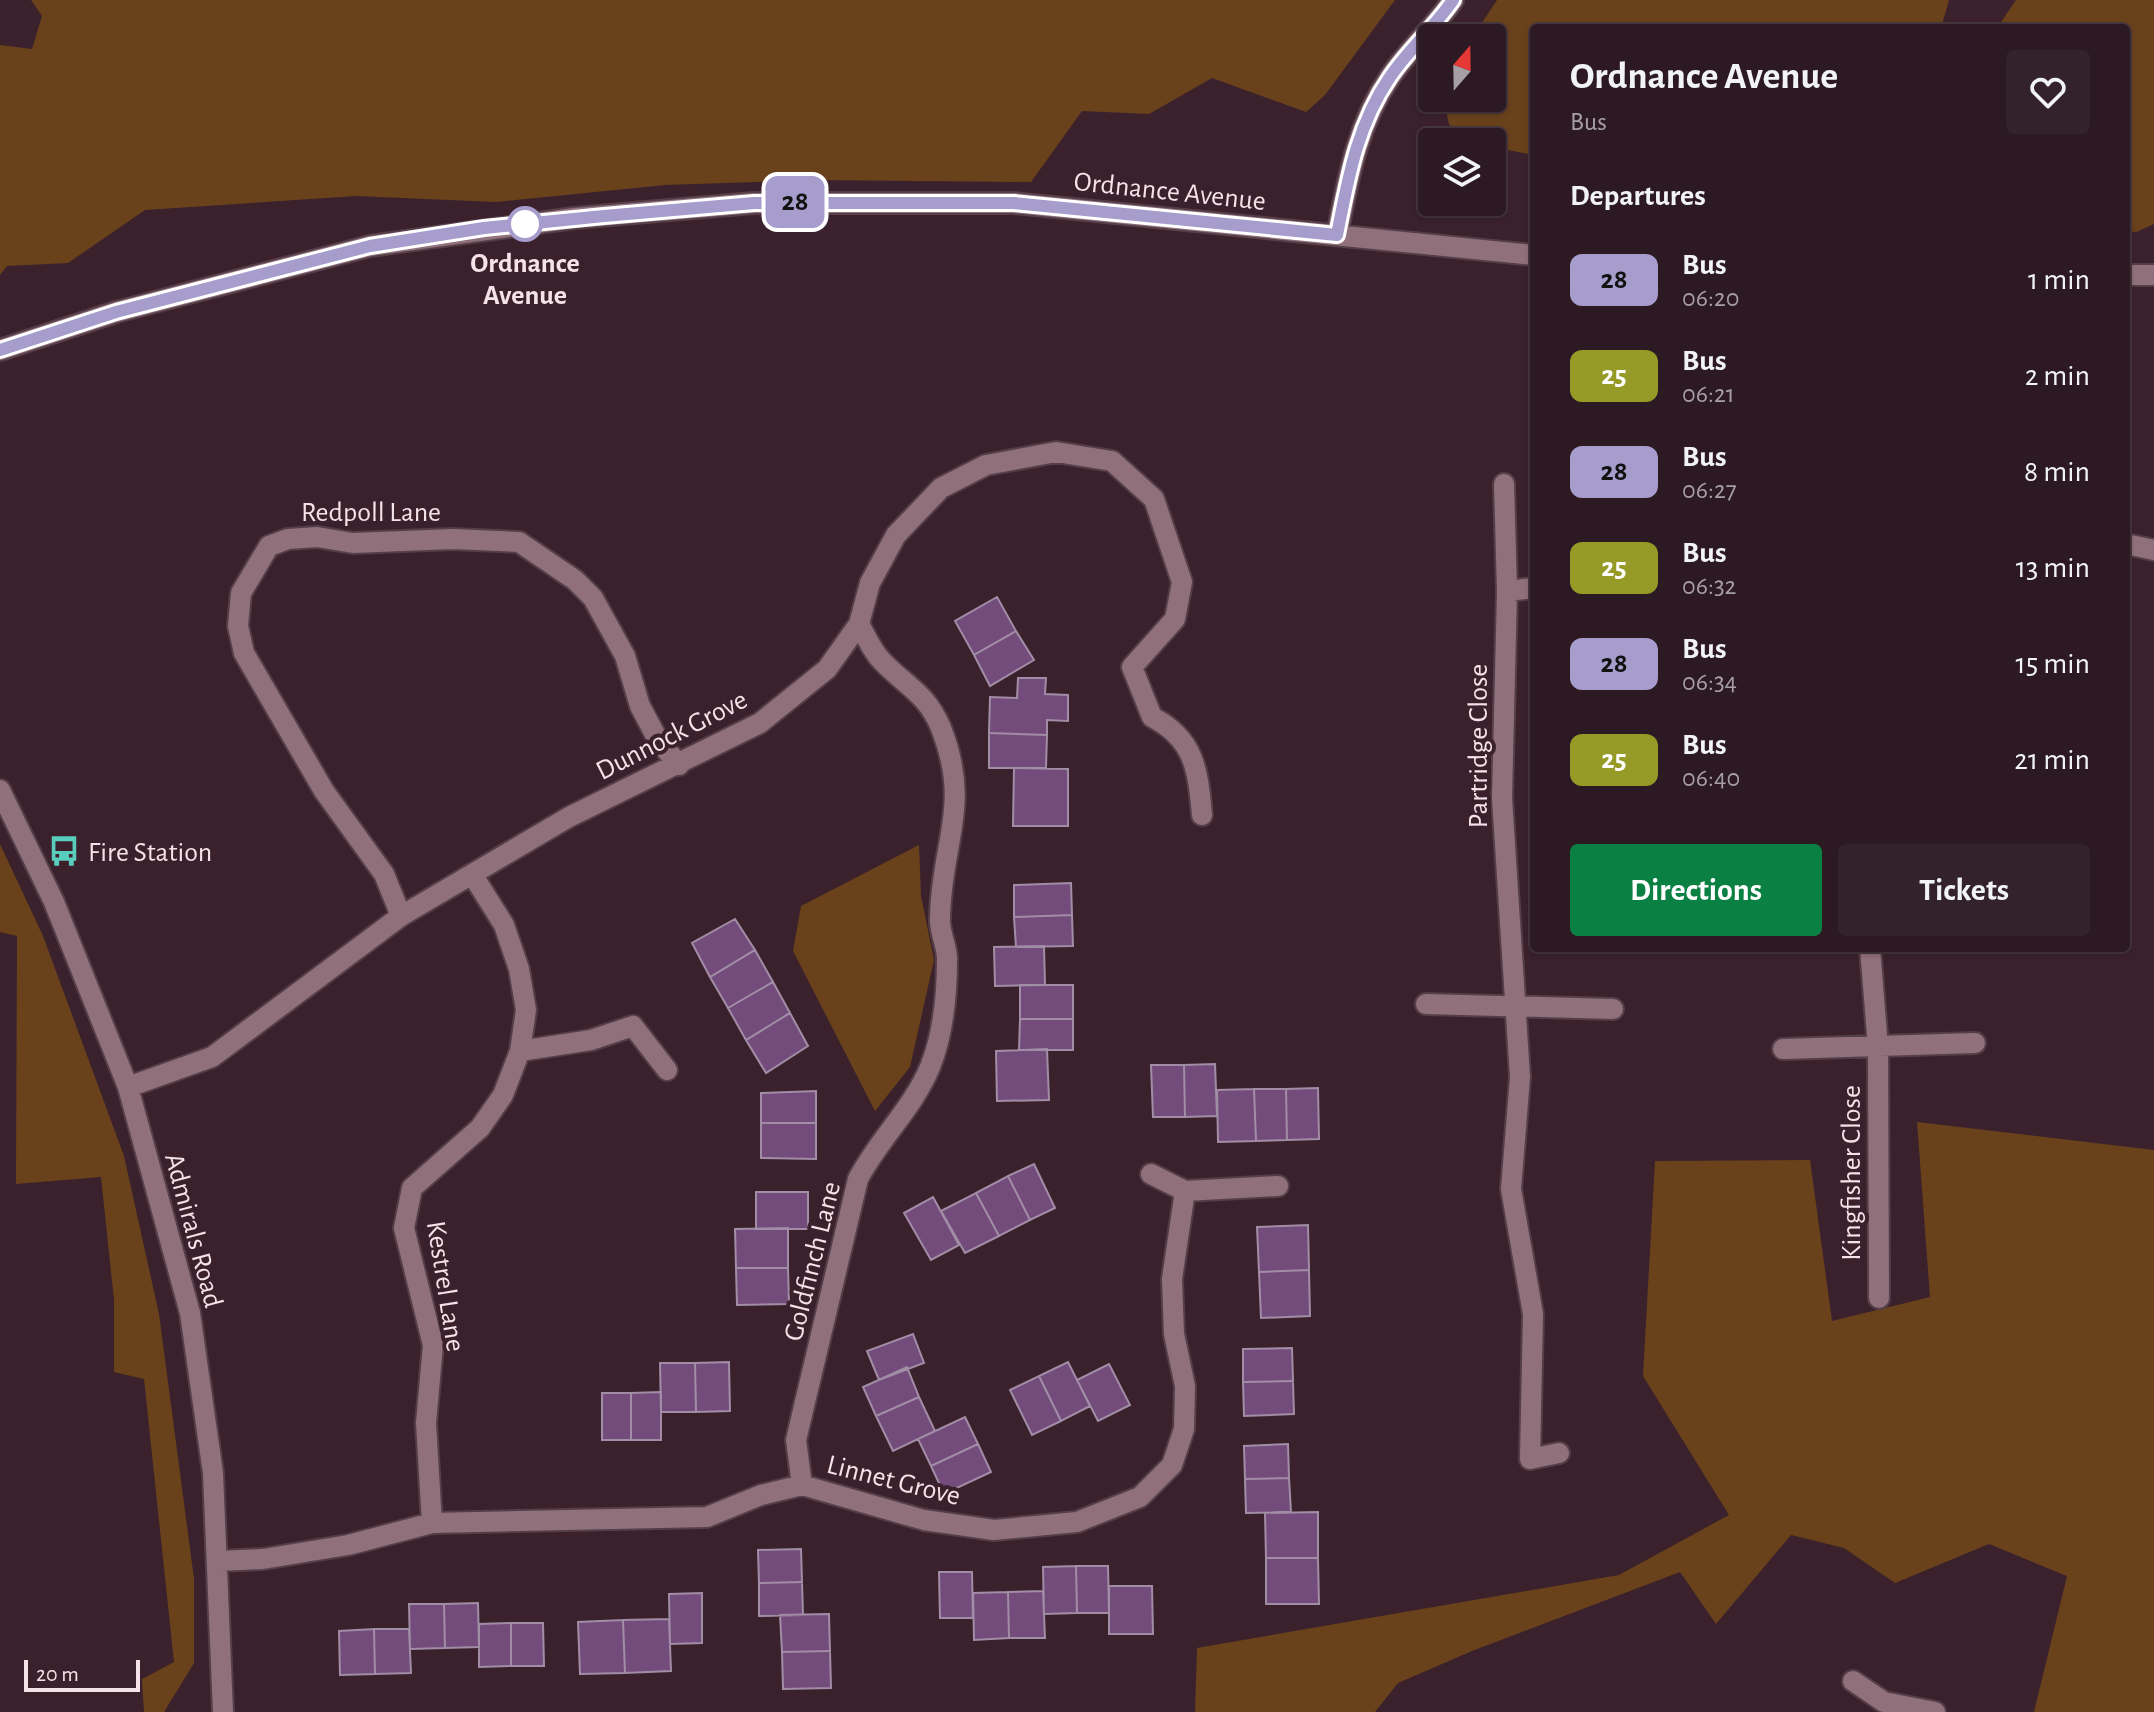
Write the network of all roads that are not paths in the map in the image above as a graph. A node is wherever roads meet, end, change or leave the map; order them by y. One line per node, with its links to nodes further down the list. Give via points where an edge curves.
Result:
1 (1453, 0): 2 (street, via 1391,75 1367,116 1354,149)
2 (1337, 235): 3 (street, Ordnance Avenue); 6 (street, Ordnance Avenue, via 1000,203 754,203 589,217 370,246 116,312)
3 (1530, 255)
4 (2130, 275): 5 (street)
5 (2154, 275)
6 (0, 350)
7 (1504, 484): 11 (street, Partridge Close)
8 (2130, 545): 9 (street)
9 (2154, 550)
10 (1530, 588): 11 (street)
11 (1507, 591): 20 (street, Partridge Close, via 1502,798)
12 (859, 624): 13 (street, Dunnock Grove, via 827,669 760,723); 15 (street, Dunnock Grove, via 870,583 896,535 941,488 986,465 1056,452 1112,461 1154,499 1182,582 1175,619 1132,667 1152,717 1175,729 1198,768); 33 (street, Goldfinch Lane, via 880,659 917,689 940,724 953,763 957,803 939,922 947,956 942,1021 931,1066 858,1179 796,1440)
13 (679, 765): 16 (street, Dunnock Grove, via 569,817); 17 (street, Redpoll Lane, via 640,706 625,656 593,598 519,542 353,543 317,537 269,546 241,593 238,626 244,653 324,791 384,874)
14 (0, 790): 27 (street, Admirals Road, via 54,902)
15 (1202, 815)
16 (472, 874): 17 (street, Dunnock Grove); 25 (street, Kestrel Lane, via 504,925 519,969 526,1010)
17 (401, 916): 27 (street, Dunnock Grove, via 212,1057)
18 (1870, 952): 23 (street, Kingfisher Close)
19 (1426, 1004): 20 (street)
20 (1516, 1008): 21 (street); 32 (street, Partridge Close, via 1520,1077 1511,1189 1533,1314 1530,1459)
21 (1613, 1009)
22 (1975, 1043): 23 (street, Kingfisher Close)
23 (1878, 1047): 24 (street, Kingfisher Close); 31 (street, Kingfisher Close)
24 (1783, 1049)
25 (520, 1051): 26 (street, via 591,1040 633,1026); 34 (street, Kestrel Lane, via 503,1095 480,1128 412,1188 404,1228 433,1345 426,1423)
26 (667, 1070)
27 (128, 1087): 35 (street, Admirals Road, via 190,1313 207,1416)
28 (1151, 1174): 30 (street)
29 (1278, 1186): 30 (street)
30 (1185, 1191): 33 (street, Linnet Grove, via 1172,1279 1174,1334 1185,1386 1184,1429 1172,1465 1140,1497 1077,1522 994,1530 924,1520)
31 (1879, 1298)
32 (1559, 1453)
33 (802, 1485): 34 (street, Linnet Grove, via 707,1517)
34 (432, 1523): 35 (street, Linnet Grove, via 348,1545)
35 (219, 1561): 38 (street, Admirals Road)
36 (1853, 1681): 37 (street)
37 (1882, 1707): 39 (street)
38 (223, 1712)
39 (1935, 1712)

